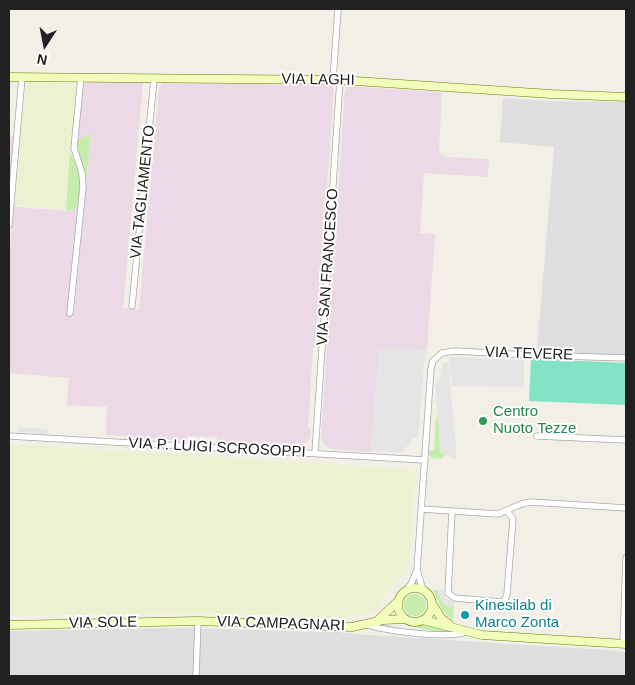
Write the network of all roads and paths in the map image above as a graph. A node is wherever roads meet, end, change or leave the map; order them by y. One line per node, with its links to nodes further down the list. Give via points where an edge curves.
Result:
1 (338, 9): 6 (street, VIA SAN FRANCESCO)
2 (9, 77): 3 (main road, VIA LAGHI)
3 (22, 77): 4 (main road, VIA LAGHI); 8 (street)
4 (81, 78): 5 (main road, VIA LAGHI); 10 (street, via 74,148 83,187)
5 (154, 79): 6 (main road, VIA LAGHI); 9 (street, VIA TAGLIAMENTO)
6 (337, 80): 7 (main road, VIA LAGHI, via 542,94); 15 (street, VIA SAN FRANCESCO)
7 (626, 96)
8 (9, 225)
9 (132, 306)
10 (70, 313)
11 (626, 358): 16 (street, VIA TEVERE, via 442,353 434,359 431,368)
12 (9, 436): 15 (street, VIA P. LUIGI SCROSOPPI)
13 (537, 436): 14 (street)
14 (626, 440)
15 (315, 453): 16 (street, VIA P. LUIGI SCROSOPPI)
16 (425, 460): 18 (street)
17 (626, 508): 20 (street, via 531,502 520,503)
18 (422, 509): 19 (street); 22 (street)
19 (452, 511): 20 (street, via 498,514); 20 (street, via 448,593 455,598 502,602 507,594 512,519)
20 (507, 511)
21 (626, 558): 35 (street)
22 (417, 570): 23 (street); 24 (street)
23 (407, 589): 24 (main road); 25 (main road)
24 (423, 590): 26 (main road)
25 (397, 602): 27 (main road, via 398,612); 30 (main road, VIA CAMPAGNARI)
26 (432, 604): 28 (main road, via 430,613); 33 (main road, VIA CAMPAGNARI, via 442,619)
27 (405, 620): 28 (main road); 30 (main road, VIA CAMPAGNARI)
28 (423, 620): 33 (main road, VIA CAMPAGNARI)
29 (198, 622): 31 (main road, VIA CAMPAGNARI, via 347,627); 32 (main road, VIA SOLE); 36 (street)
30 (374, 622): 31 (main road, VIA CAMPAGNARI)
31 (365, 624): 34 (street, VIA CAMPAGNARI, via 418,633 458,635)
32 (9, 625)
33 (453, 627): 34 (main road, VIA CAMPAGNARI)
34 (466, 632): 35 (main road, VIA CAMPAGNARI)
35 (625, 644)
36 (196, 676)

